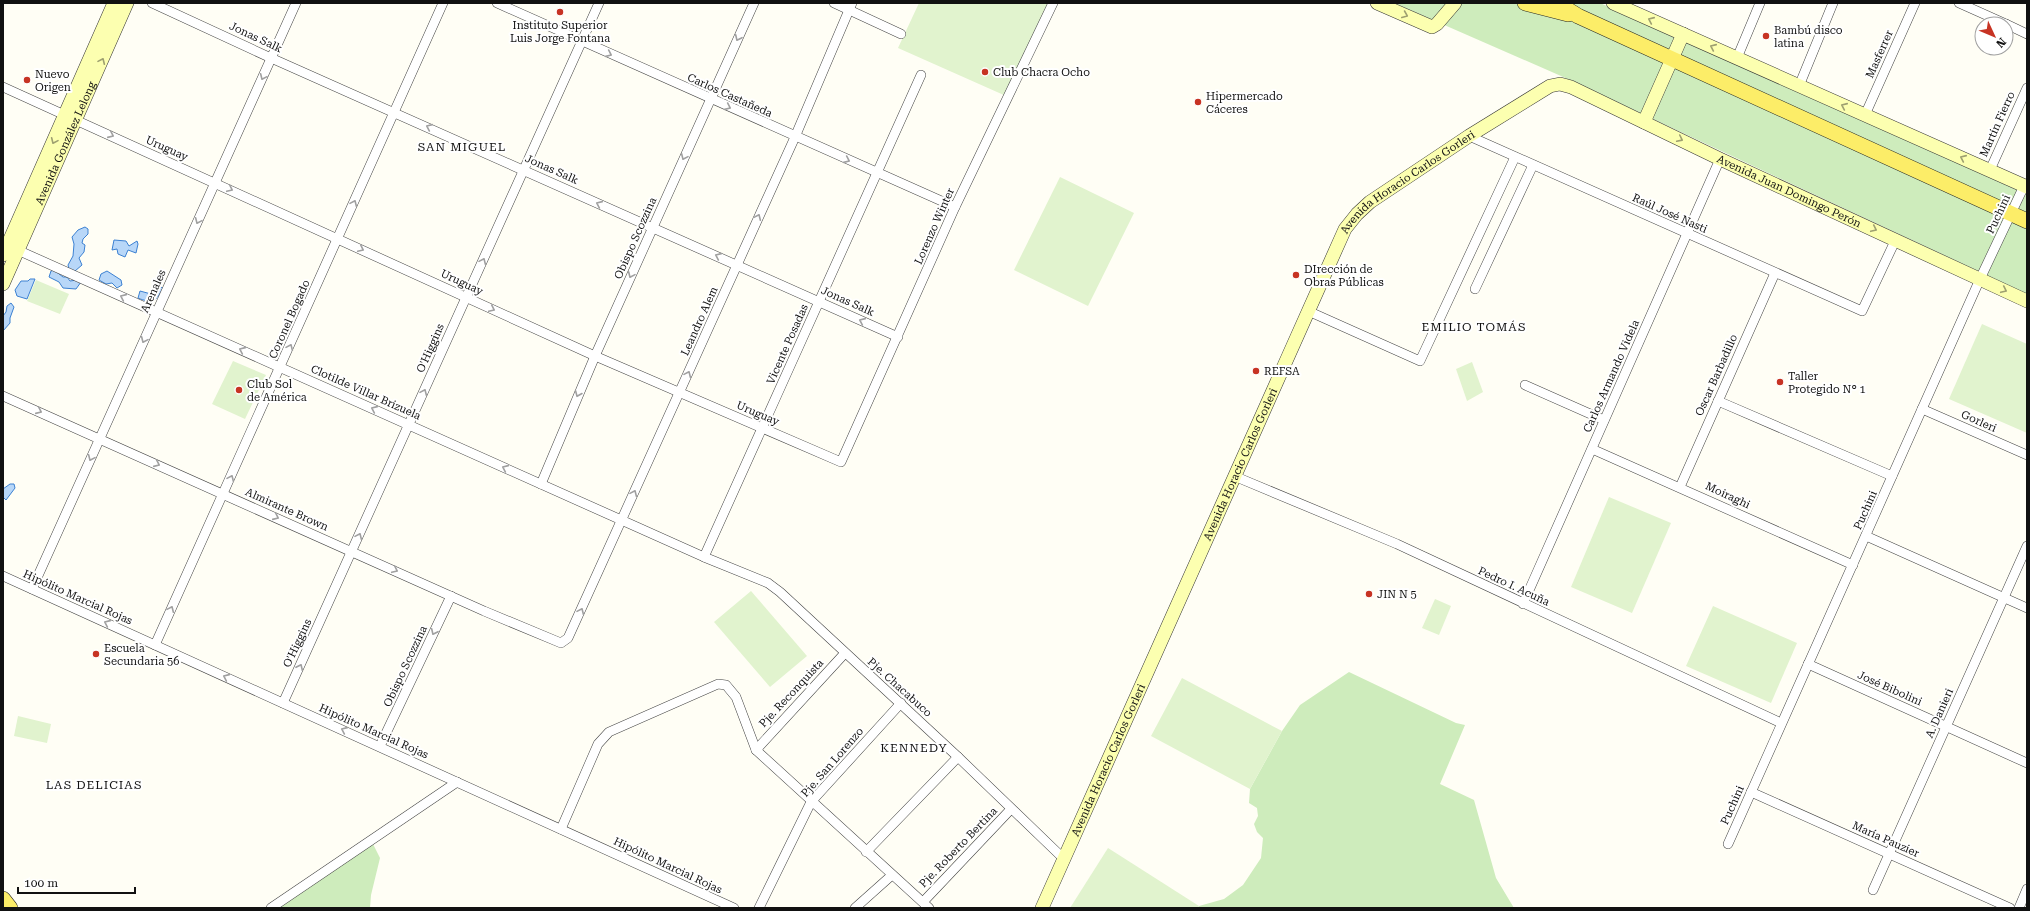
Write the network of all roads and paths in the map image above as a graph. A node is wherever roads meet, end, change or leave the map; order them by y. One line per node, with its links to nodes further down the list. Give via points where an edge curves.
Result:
1 (114, 3): 39 (main road, Avenida González Lelong)
2 (127, 3): 39 (main road, Avenida González Lelong, one-way to 2)
3 (152, 3): 28 (street, Jonas Salk)
4 (296, 3): 28 (street, Arenales)
5 (443, 3): 37 (street, Coronel Bogado)
6 (497, 3): 27 (street, Carlos Castañeda)
7 (599, 3): 27 (street, O'Higgins)
8 (754, 3): 36 (street, Obispo Scozzina, one-way to 36)
9 (834, 3): 20 (street)
10 (1053, 3): 51 (street, Lorenzo Winter)
11 (1377, 3): 12 (main road, one-way to 12, via 1432,27)
12 (1455, 3)
13 (1525, 3): 21 (main road)
14 (1557, 3): 21 (main road)
15 (1613, 3): 25 (main road, one-way to 15)
16 (1760, 3): 29 (street)
17 (1833, 3): 34 (street)
18 (1915, 3): 38 (street, Masferrer)
19 (1959, 3): 22 (street)
20 (851, 7): 24 (street); 42 (street, Leandro Alem)
21 (1578, 16): 30 (main road)
22 (1988, 16)
23 (2014, 28): 26 (street)
24 (901, 34)
25 (1683, 34): 29 (main road, one-way to 25); 30 (main road)
26 (2027, 34)
27 (581, 41): 36 (street, Carlos Castañeda, one-way to 36); 46 (street, O'Higgins)
28 (271, 58): 37 (street, Jonas Salk); 49 (street, Arenales, one-way to 49)
29 (1737, 58): 34 (main road)
30 (1672, 59): 40 (main road); 52 (main road)
31 (921, 75): 48 (street, Vicente Posadas)
32 (3, 86): 39 (street, Uruguay)
33 (1550, 86): 40 (main road, Avenida Juan Domingo Perón, via 1560,84 1571,87); 41 (main road, Avenida Horacio Carlos Gorleri)
34 (1799, 86): 38 (main road, one-way to 34)
35 (2027, 88): 47 (street, Martín Fierro)
36 (710, 99): 42 (street, Carlos Castañeda, one-way to 42); 54 (street, Obispo Scozzina, one-way to 54)
37 (395, 112): 46 (street, Jonas Salk, one-way to 37); 56 (street, Coronel Bogado, one-way to 37)
38 (1865, 115): 47 (main road, one-way to 38)
39 (71, 117): 49 (street, Uruguay, one-way to 49); 58 (main road, Avenida González Lelong)
40 (1644, 122): 44 (main road, Avenida Juan Domingo Perón, one-way to 44)
41 (1469, 136): 43 (street, Raúl José Nasti); 67 (main road, Avenida Horacio Carlos Gorleri, via 1370,202 1357,214 1345,229)
42 (795, 137): 48 (street, Carlos Castañeda, one-way to 48); 59 (street, Leandro Alem, one-way to 42)
43 (1515, 157): 45 (street, Raúl José Nasti); 67 (street, via 1420,361)
44 (1720, 159): 55 (street, Carlos Armando Videla); 57 (main road, Avenida Juan Domingo Perón, one-way to 57)
45 (1533, 165): 55 (street, Raúl José Nasti); 63 (street)
46 (524, 170): 54 (street, Jonas Salk, one-way to 46); 64 (street, O'Higgins, one-way to 46)
47 (1990, 170): 50 (main road)
48 (877, 173): 51 (street, Carlos Castañeda); 65 (street, Vicente Posadas)
49 (215, 182): 56 (street, Uruguay, one-way to 56); 68 (street, Arenales, one-way to 68)
50 (2026, 186): 52 (street, Puchini)
51 (955, 207): 69 (street, Lorenzo Winter)
52 (2011, 214): 53 (main road); 61 (street, Puchini)
53 (2027, 221)
54 (652, 228): 59 (street, Jonas Salk, one-way to 54); 70 (street, Obispo Scozzina, one-way to 70)
55 (1687, 234): 60 (street, Raúl José Nasti); 77 (street, Carlos Armando Videla)
56 (338, 239): 64 (street, Uruguay, one-way to 64); 71 (street, Coronel Bogado, one-way to 56)
57 (1896, 239): 60 (street, Raúl José Nasti, via 1862,311); 61 (main road, Avenida Juan Domingo Perón)
58 (8, 249): 62 (main road, Avenida González Lelong); 68 (street, Clotilde Villar Brizuela, one-way to 58)
59 (737, 265): 65 (street, Jonas Salk); 73 (street, Leandro Alem, one-way to 59)
60 (1774, 273): 75 (street, Oscar Barbadillo)
61 (1980, 279): 66 (main road, Avenida Juan Domingo Perón, one-way to 66); 76 (street, Puchini)
62 (3, 284)
63 (1475, 289)
64 (466, 297): 70 (street, Uruguay, one-way to 70); 78 (street, O'Higgins, one-way to 64)
65 (819, 301): 69 (street, Jonas Salk, one-way to 65); 79 (street, Vicente Posadas)
66 (2027, 301)
67 (1308, 311): 84 (main road, Avenida Horacio Carlos Gorleri)
68 (157, 312): 71 (street, Clotilde Villar Brizuela, one-way to 68); 80 (street, Arenales, one-way to 80)
69 (898, 337): 83 (street, Lorenzo Winter)
70 (594, 356): 73 (street, Uruguay); 86 (street, Obispo Scozzina, one-way to 86)
71 (280, 368): 78 (street, Clotilde Villar Brizuela, one-way to 71); 88 (street, Coronel Bogado, one-way to 71)
72 (1525, 385): 77 (street)
73 (680, 393): 79 (street, Uruguay); 89 (street, Leandro Alem, one-way to 73)
74 (3, 396): 80 (street, Almirante Brown, one-way to 80)
75 (1718, 401): 85 (street); 87 (street, Oscar Barbadillo)
76 (1922, 409): 82 (street, Gorleri); 85 (street, Puchini)
77 (1604, 420): 81 (street, Carlos Armando Videla)
78 (409, 425): 86 (street, Clotilde Villar Brizuela, one-way to 78); 92 (street, O'Higgins, one-way to 78)
79 (762, 428): 83 (street, Uruguay); 93 (street, Vicente Posadas)
80 (100, 439): 88 (street, Almirante Brown, one-way to 88); 96 (street, Arenales, one-way to 96)
81 (1592, 449): 87 (street, Moiraghi); 99 (street, Carlos Armando Videla)
82 (2027, 455)
83 (841, 462)
84 (1234, 476): 99 (street, Pedro I. Acuña, via 1397,544); 121 (main road, Avenida Horacio Carlos Gorleri)
85 (1892, 476): 90 (street, Puchini)
86 (541, 484): 89 (street, Clotilde Villar Brizuela)
87 (1680, 487): 94 (street, Moiraghi)
88 (224, 494): 92 (street, Almirante Brown, one-way to 92); 102 (street, Coronel Bogado, one-way to 88)
89 (622, 520): 93 (street, Clotilde Villar Brizuela); 101 (street, Leandro Alem, one-way to 89, via 568,638)
90 (1866, 536): 94 (street, Puchini); 98 (street)
91 (2027, 546): 98 (street, A. Danieri)
92 (353, 551): 97 (street, Almirante Brown, one-way to 97); 105 (street, O'Higgins, one-way to 92)
93 (704, 557): 103 (street, Pje. Chacabuco, via 768,583)
94 (1853, 565): 104 (street, Puchini)
95 (3, 576): 96 (street, Hipólito Marcial Rojas)
96 (32, 589): 102 (street, Hipólito Marcial Rojas, one-way to 96)
97 (451, 596): 101 (street, Almirante Brown); 109 (street, Obispo Scozzina, one-way to 109)
98 (2004, 598): 100 (street); 108 (street, A. Danieri)
99 (1523, 604): 107 (street, Pedro I. Acuña)
100 (2027, 608)
101 (561, 643)
102 (155, 645): 105 (street, Hipólito Marcial Rojas, one-way to 102)
103 (845, 653): 106 (street, Pje. Chacabuco); 110 (street, Pje. Reconquista)
104 (1808, 664): 107 (street, Puchini); 108 (street, José Bibolini)
105 (283, 703): 109 (street, Hipólito Marcial Rojas, one-way to 105)
106 (900, 703): 111 (street, Pje. Chacabuco); 115 (street, Pje. San Lorenzo)
107 (1781, 723): 114 (street, Puchini)
108 (1946, 726): 112 (street, José Bibolini); 120 (street, A. Danieri)
109 (380, 746): 113 (street, Hipólito Marcial Rojas)
110 (756, 750): 115 (street); 117 (street, via 736,697 726,685 718,684 609,732 598,744)
111 (958, 757): 116 (street, Pje. Chacabuco); 119 (street)
112 (2027, 763)
113 (457, 782): 117 (street, Hipólito Marcial Rojas); 128 (street)
114 (1751, 792): 118 (street, Puchini); 120 (street, María Pauzier)
115 (811, 802): 119 (street); 130 (street, Pje. San Lorenzo)
116 (1011, 809): 121 (street, Pje. Chacabuco); 126 (street, Pje. Roberto Bertina)
117 (561, 829): 129 (street, Hipólito Marcial Rojas)
118 (1728, 844)
119 (866, 852): 122 (street)
120 (1889, 853): 124 (street, A. Danieri); 133 (street, María Pauzier)
121 (1064, 859): 132 (main road, Avenida Horacio Carlos Gorleri)
122 (892, 875): 126 (street); 131 (street)
123 (2027, 889): 134 (street)
124 (1873, 890)
125 (3, 899): 127 (main road)
126 (926, 905)
127 (10, 908)
128 (272, 908)
129 (734, 908)
130 (759, 908)
131 (856, 908)
132 (1042, 908)
133 (2010, 908)
134 (2019, 908)

